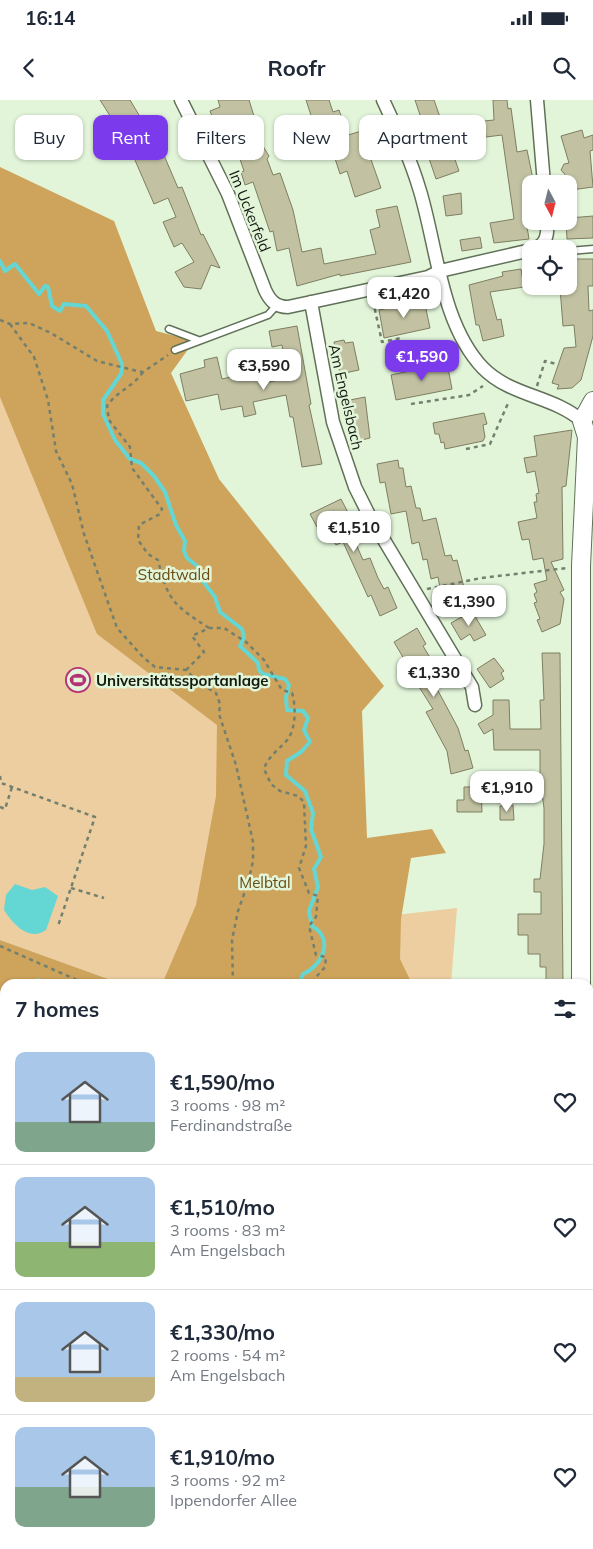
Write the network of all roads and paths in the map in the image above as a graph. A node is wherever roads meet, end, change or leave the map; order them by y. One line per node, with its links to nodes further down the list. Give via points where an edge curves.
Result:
1 (181, 100): 11 (street, Im Uckerfeld, via 228,194 264,290)
2 (383, 100): 8 (street, via 412,167)
3 (537, 100): 4 (street)
4 (543, 175)
5 (593, 249): 6 (lane)
6 (577, 250)
7 (522, 252): 8 (street)
8 (440, 271): 9 (street, via 428,277); 25 (street, via 462,337 482,367 508,387 572,412)
9 (371, 289): 10 (street); 16 (path, via 382,342)
10 (311, 302): 11 (street, via 288,307); 28 (street, Am Engelsbach, via 324,384 345,463 369,515)
11 (277, 305): 15 (lane, via 268,315)
12 (0, 320): 13 (path)
13 (10, 324): 19 (path, via 29,323 97,361); 30 (path, via 34,357 48,400 56,451 72,484 84,534 117,628 155,667)
14 (169, 329): 15 (lane)
15 (198, 340): 17 (lane)
16 (402, 340)
17 (175, 350): 19 (path)
18 (556, 364): 20 (path, via 546,362)
19 (142, 372): 29 (path, via 134,384 115,395 107,406 109,420 130,447 132,468 162,508 160,514 139,525 140,546 158,560 166,590 180,609)
20 (538, 384)
21 (483, 386): 24 (path, via 470,396)
22 (509, 401): 26 (path, via 490,444)
23 (593, 401): 25 (street)
24 (411, 404)
25 (582, 421): 42 (street, via 587,437 581,566)
26 (466, 449)
27 (571, 568): 28 (path, via 481,578)
28 (416, 592): 31 (street, Am Engelsbach, via 472,686)
29 (209, 628): 30 (path, via 192,636 204,652); 41 (path, via 224,628 246,642 264,660 282,690 291,693 295,702 292,733 266,762 264,769 271,784 304,802 306,846 299,868 309,893 318,896 313,922 309,926 316,956 326,957 325,967)
30 (186, 670): 40 (path, via 216,693 253,842 253,861 232,940)
31 (475, 705)
32 (0, 776): 33 (path, via 1,783)
33 (12, 787): 34 (path, via 5,809); 35 (path, via 95,817)
34 (0, 807)
35 (71, 888): 36 (path); 37 (path)
36 (104, 898)
37 (58, 926)
38 (0, 946): 39 (path)
39 (75, 979)
40 (233, 979)
41 (314, 979)
42 (581, 979)

